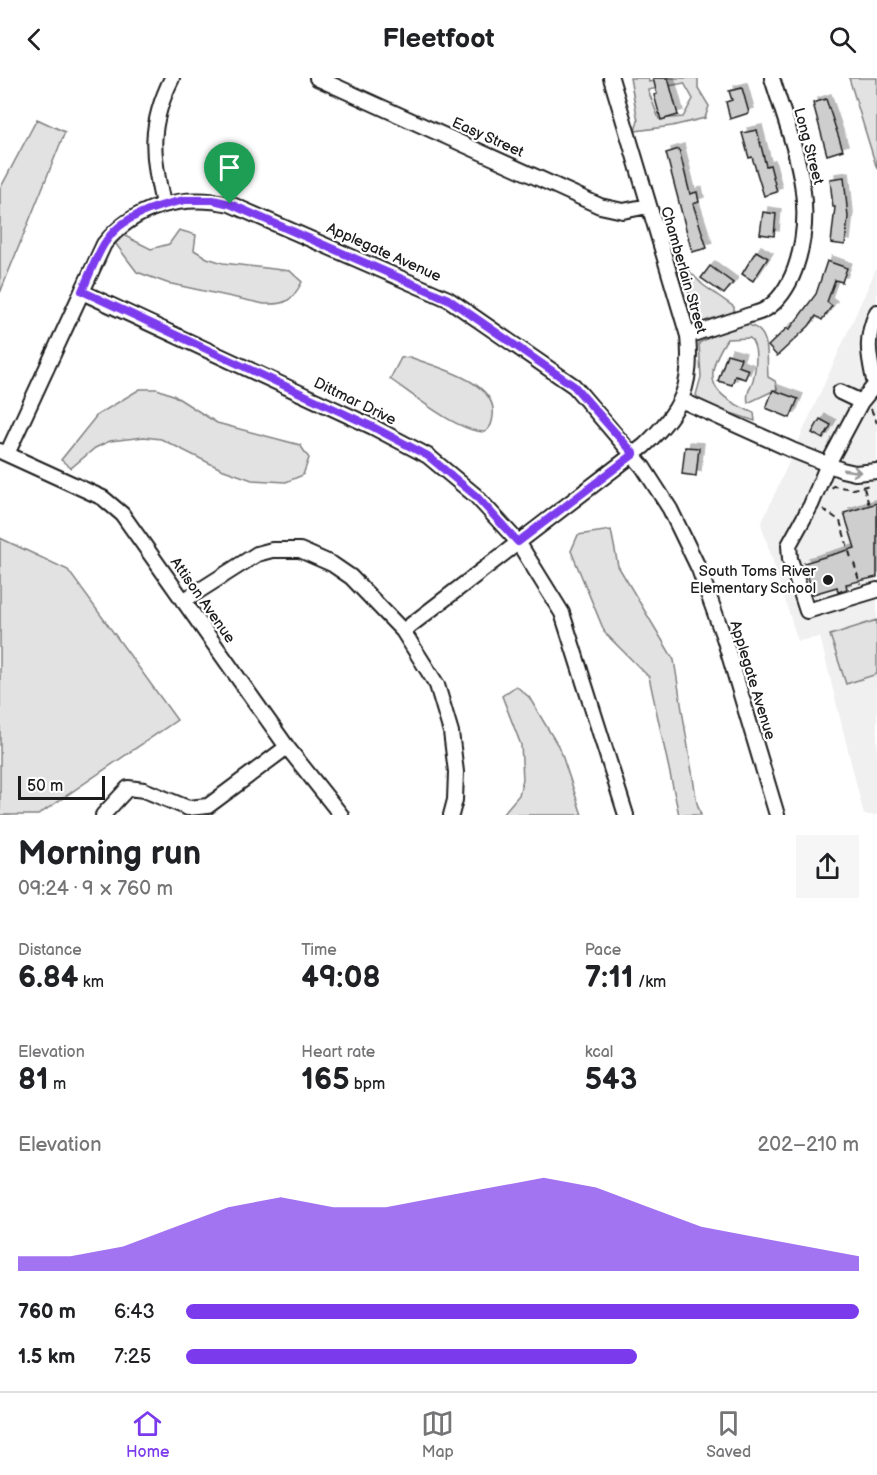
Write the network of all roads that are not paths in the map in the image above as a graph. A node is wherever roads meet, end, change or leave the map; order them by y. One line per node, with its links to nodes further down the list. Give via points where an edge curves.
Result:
1 (172, 78): 5 (street, via 156,122 153,146)
2 (317, 78): 6 (street, Easy Street, via 600,206 623,212)
3 (611, 78): 6 (street, Chamberlain Street)
4 (772, 78): 9 (street, Long Street, via 805,195 805,224 798,259 783,293 765,309)
5 (163, 204): 7 (street, Applegate Avenue, via 141,212 115,231 104,244); 15 (street, Applegate Avenue, via 185,200 230,204 448,299 574,386)
6 (648, 206): 9 (street, Chamberlain Street)
7 (82, 291): 14 (street, Applegate Avenue); 18 (street, Dittmar Drive, via 428,456 476,496)
8 (877, 312): 10 (street, via 867,347)
9 (688, 336): 12 (street, Chamberlain Street, via 688,381)
10 (876, 385): 13 (street)
11 (840, 392): 13 (street)
12 (681, 400): 15 (street, Chamberlain Street, via 667,423); 16 (street)
13 (865, 403): 16 (street)
14 (3, 453): 20 (street, Attison Avenue, via 114,506)
15 (634, 454): 18 (street, Chamberlain Street); 28 (street, Applegate Avenue, via 670,509 699,570 724,638)
16 (828, 464): 17 (street, one-way to 17, via 855,473); 19 (street, via 789,545 807,611)
17 (877, 471)
18 (518, 542): 21 (street, Chamberlain Street); 27 (street, Dittmar Drive, via 562,613)
19 (877, 590)
20 (183, 601): 21 (street, via 257,554 300,550 333,564 351,577); 22 (street, Attison Avenue)
21 (403, 631): 26 (street, via 437,685 451,732 456,772)
22 (287, 747): 23 (street); 25 (street, Attison Avenue)
23 (207, 811): 24 (street, via 188,808 144,790 128,789)
24 (103, 815)
25 (340, 815)
26 (451, 815)
27 (626, 815)
28 (777, 815)

